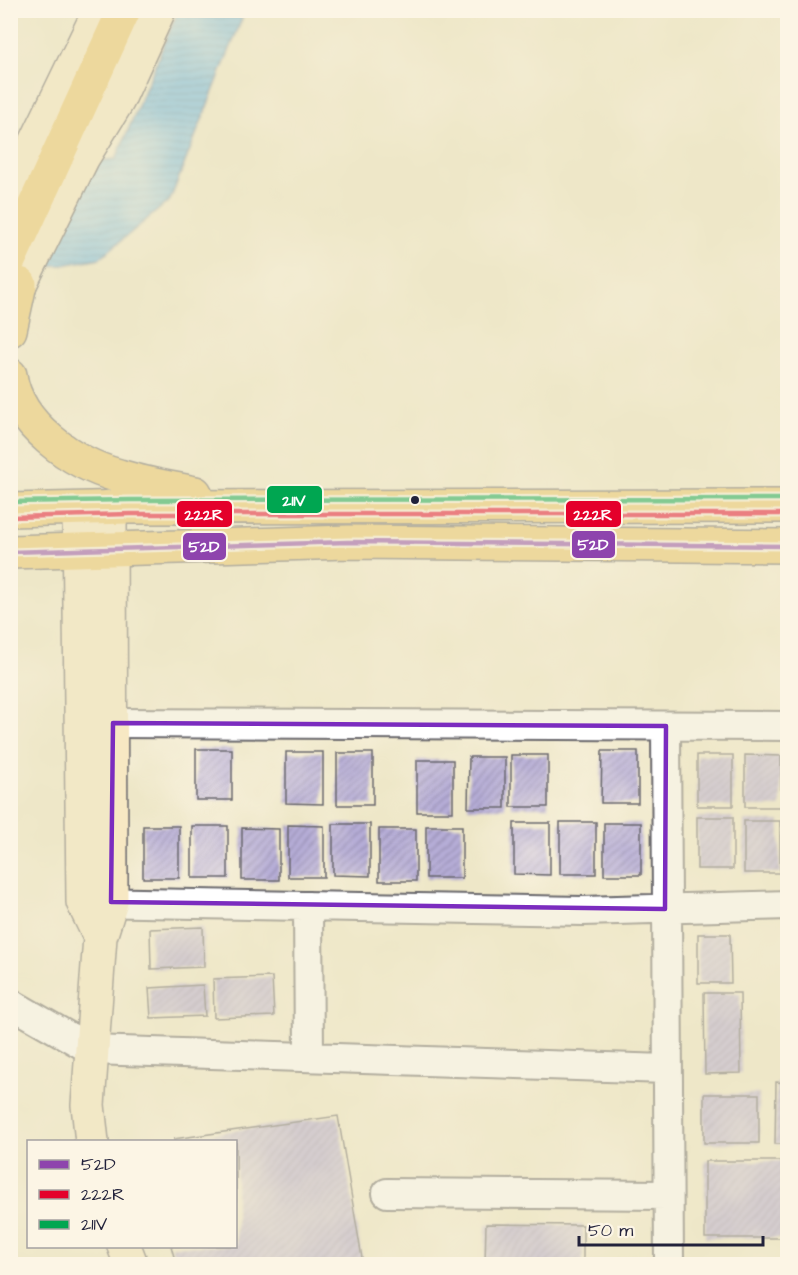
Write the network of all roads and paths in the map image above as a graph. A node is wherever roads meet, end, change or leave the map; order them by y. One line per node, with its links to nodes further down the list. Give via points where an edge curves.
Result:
1 (100, 10): 4 (street)
2 (124, 10): 4 (main road)
3 (159, 10): 4 (street, via 118,100)
4 (58, 154): 5 (street); 6 (main road)
5 (10, 196)
6 (15, 272): 7 (main road)
7 (10, 330)
8 (10, 375): 10 (main road, via 13,392 40,432 75,457 117,476)
9 (788, 506): 10 (main road)
10 (254, 507): 11 (main road)
11 (94, 508): 12 (main road); 14 (street)
12 (10, 510)
13 (788, 546): 14 (main road, via 348,542)
14 (95, 549): 15 (main road); 16 (street); 19 (street)
15 (10, 552)
16 (112, 723): 17 (street); 19 (street)
17 (666, 726): 18 (street); 22 (street)
18 (788, 726)
19 (97, 902): 21 (street); 24 (street, via 100,937)
20 (788, 905): 22 (street)
21 (308, 906): 22 (street); 25 (street)
22 (665, 909): 26 (street)
23 (10, 1003): 24 (street)
24 (92, 1050): 25 (street); 27 (street, via 88,1105)
25 (309, 1057): 26 (street)
26 (666, 1069): 29 (street)
27 (92, 1140)
28 (387, 1193): 29 (street)
29 (668, 1195): 32 (street)
30 (125, 1248): 31 (street)
31 (131, 1264)
32 (669, 1264)

